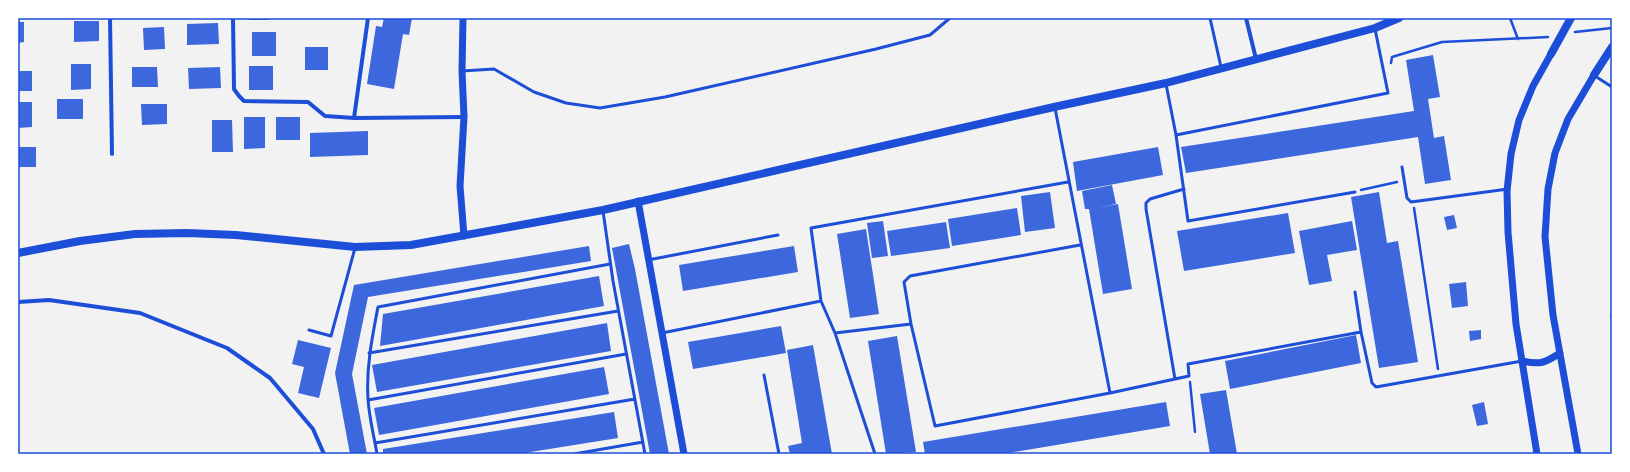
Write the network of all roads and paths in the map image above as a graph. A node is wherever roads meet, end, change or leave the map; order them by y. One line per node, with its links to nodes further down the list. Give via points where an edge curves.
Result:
1 (110, 18): 28 (street)
2 (233, 18): 26 (street, via 233,82 235,92 239,96 247,102 308,102 325,116)
3 (368, 18): 26 (street)
4 (463, 18): 19 (street)
5 (950, 18): 19 (lane, via 930,35 876,49 665,97 600,108 566,103 534,92 494,69)
6 (1210, 18): 18 (lane)
7 (1246, 18): 17 (street)
8 (1399, 18): 11 (main road)
9 (1510, 18): 14 (path)
10 (1570, 18): 13 (main road)
11 (1375, 28): 17 (main road); 22 (lane)
12 (1612, 28): 13 (path)
13 (1562, 34): 14 (path); 16 (main road)
14 (1518, 39): 22 (path, via 1442,42 1392,57)
15 (1612, 47): 20 (main road)
16 (1551, 54): 33 (street, via 1533,86 1519,120 1511,154)
17 (1256, 59): 18 (main road)
18 (1221, 69): 21 (main road)
19 (462, 71): 25 (street)
20 (1594, 75): 23 (lane); 55 (street, via 1568,119 1555,153 1548,189 1545,237 1553,315)
21 (1166, 83): 24 (main road); 27 (lane)
22 (1387, 84): 27 (lane, via 1388,93)
23 (1612, 87)
24 (1054, 107): 31 (lane); 35 (main road)
25 (464, 117): 26 (street); 39 (street, via 460,186)
26 (354, 118)
27 (1176, 135): 32 (lane)
28 (112, 154)
29 (1402, 167): 30 (lane)
30 (1404, 181): 34 (path); 36 (lane, via 1407,198)
31 (1068, 182): 40 (lane); 46 (lane, via 812,228)
32 (1184, 189): 34 (lane, via 1188,221); 61 (lane, via 1150,199 1146,203)
33 (1508, 189): 36 (lane); 57 (street, via 1508,232)
34 (1355, 192)
35 (638, 201): 37 (main road); 43 (street)
36 (1413, 202): 59 (path)
37 (603, 210): 39 (main road); 44 (lane)
38 (778, 235): 43 (lane)
39 (464, 236): 41 (main road, via 411,245)
40 (1080, 245): 49 (lane, via 910,276 904,282); 62 (lane)
41 (355, 247): 42 (main road, via 236,235 188,233 135,234); 50 (lane, via 331,336)
42 (18, 253)
43 (648, 260): 52 (street)
44 (610, 264): 48 (lane); 54 (lane, via 378,307)
45 (1355, 292): 51 (lane)
46 (821, 301): 52 (lane); 53 (lane)
47 (18, 302): 68 (street, via 49,300 140,313 227,348 270,378 312,429)
48 (618, 311): 54 (lane); 56 (lane)
49 (911, 324): 53 (lane); 62 (lane, via 935,426)
50 (309, 330)
51 (1361, 332): 59 (lane, via 1372,383 1376,387); 60 (lane, via 1188,364)
52 (662, 333): 72 (street)
53 (835, 333): 74 (lane)
54 (369, 353): 64 (lane)
55 (1560, 353): 57 (street, via 1542,363); 76 (street)
56 (626, 354): 63 (lane); 64 (lane)
57 (1522, 361): 59 (lane); 75 (street)
58 (764, 375): 73 (lane)
59 (1440, 375)
60 (1189, 376): 61 (lane); 65 (path)
61 (1176, 379): 62 (lane)
62 (1110, 393)
63 (635, 399): 66 (lane); 67 (lane)
64 (368, 400): 67 (lane)
65 (1196, 432)
66 (642, 442): 70 (lane); 71 (lane)
67 (375, 444): 69 (lane)
68 (324, 454)
69 (377, 454)
70 (574, 454)
71 (645, 454)
72 (684, 454)
73 (779, 454)
74 (875, 454)
75 (1538, 454)
76 (1578, 454)

